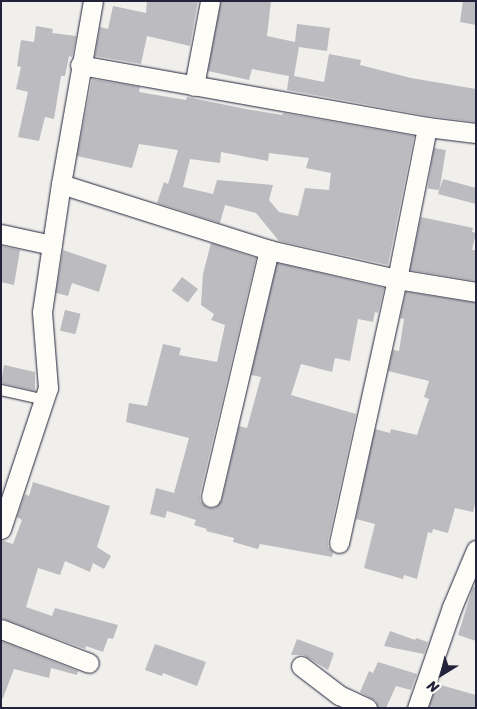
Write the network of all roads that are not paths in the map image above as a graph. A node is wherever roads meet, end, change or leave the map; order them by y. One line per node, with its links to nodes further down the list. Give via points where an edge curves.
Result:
1 (93, 1): 3 (street)
2 (210, 1): 4 (street)
3 (80, 66): 4 (street); 7 (street)
4 (194, 86): 5 (street)
5 (427, 127): 6 (street); 11 (street)
6 (476, 133)
7 (60, 184): 9 (street); 10 (street)
8 (1, 234): 9 (street)
9 (52, 245): 14 (street, via 42,312 48,372)
10 (269, 250): 11 (street); 15 (street)
11 (397, 279): 12 (street); 17 (street)
12 (476, 292)
13 (1, 390): 14 (lane)
14 (45, 400): 16 (street)
15 (211, 497)
16 (1, 529)
17 (339, 543)
18 (476, 550): 23 (street, via 452,607)
19 (1, 628): 20 (street)
20 (89, 663)
21 (301, 666): 22 (street, via 339,695)
22 (368, 708)
23 (417, 708)

